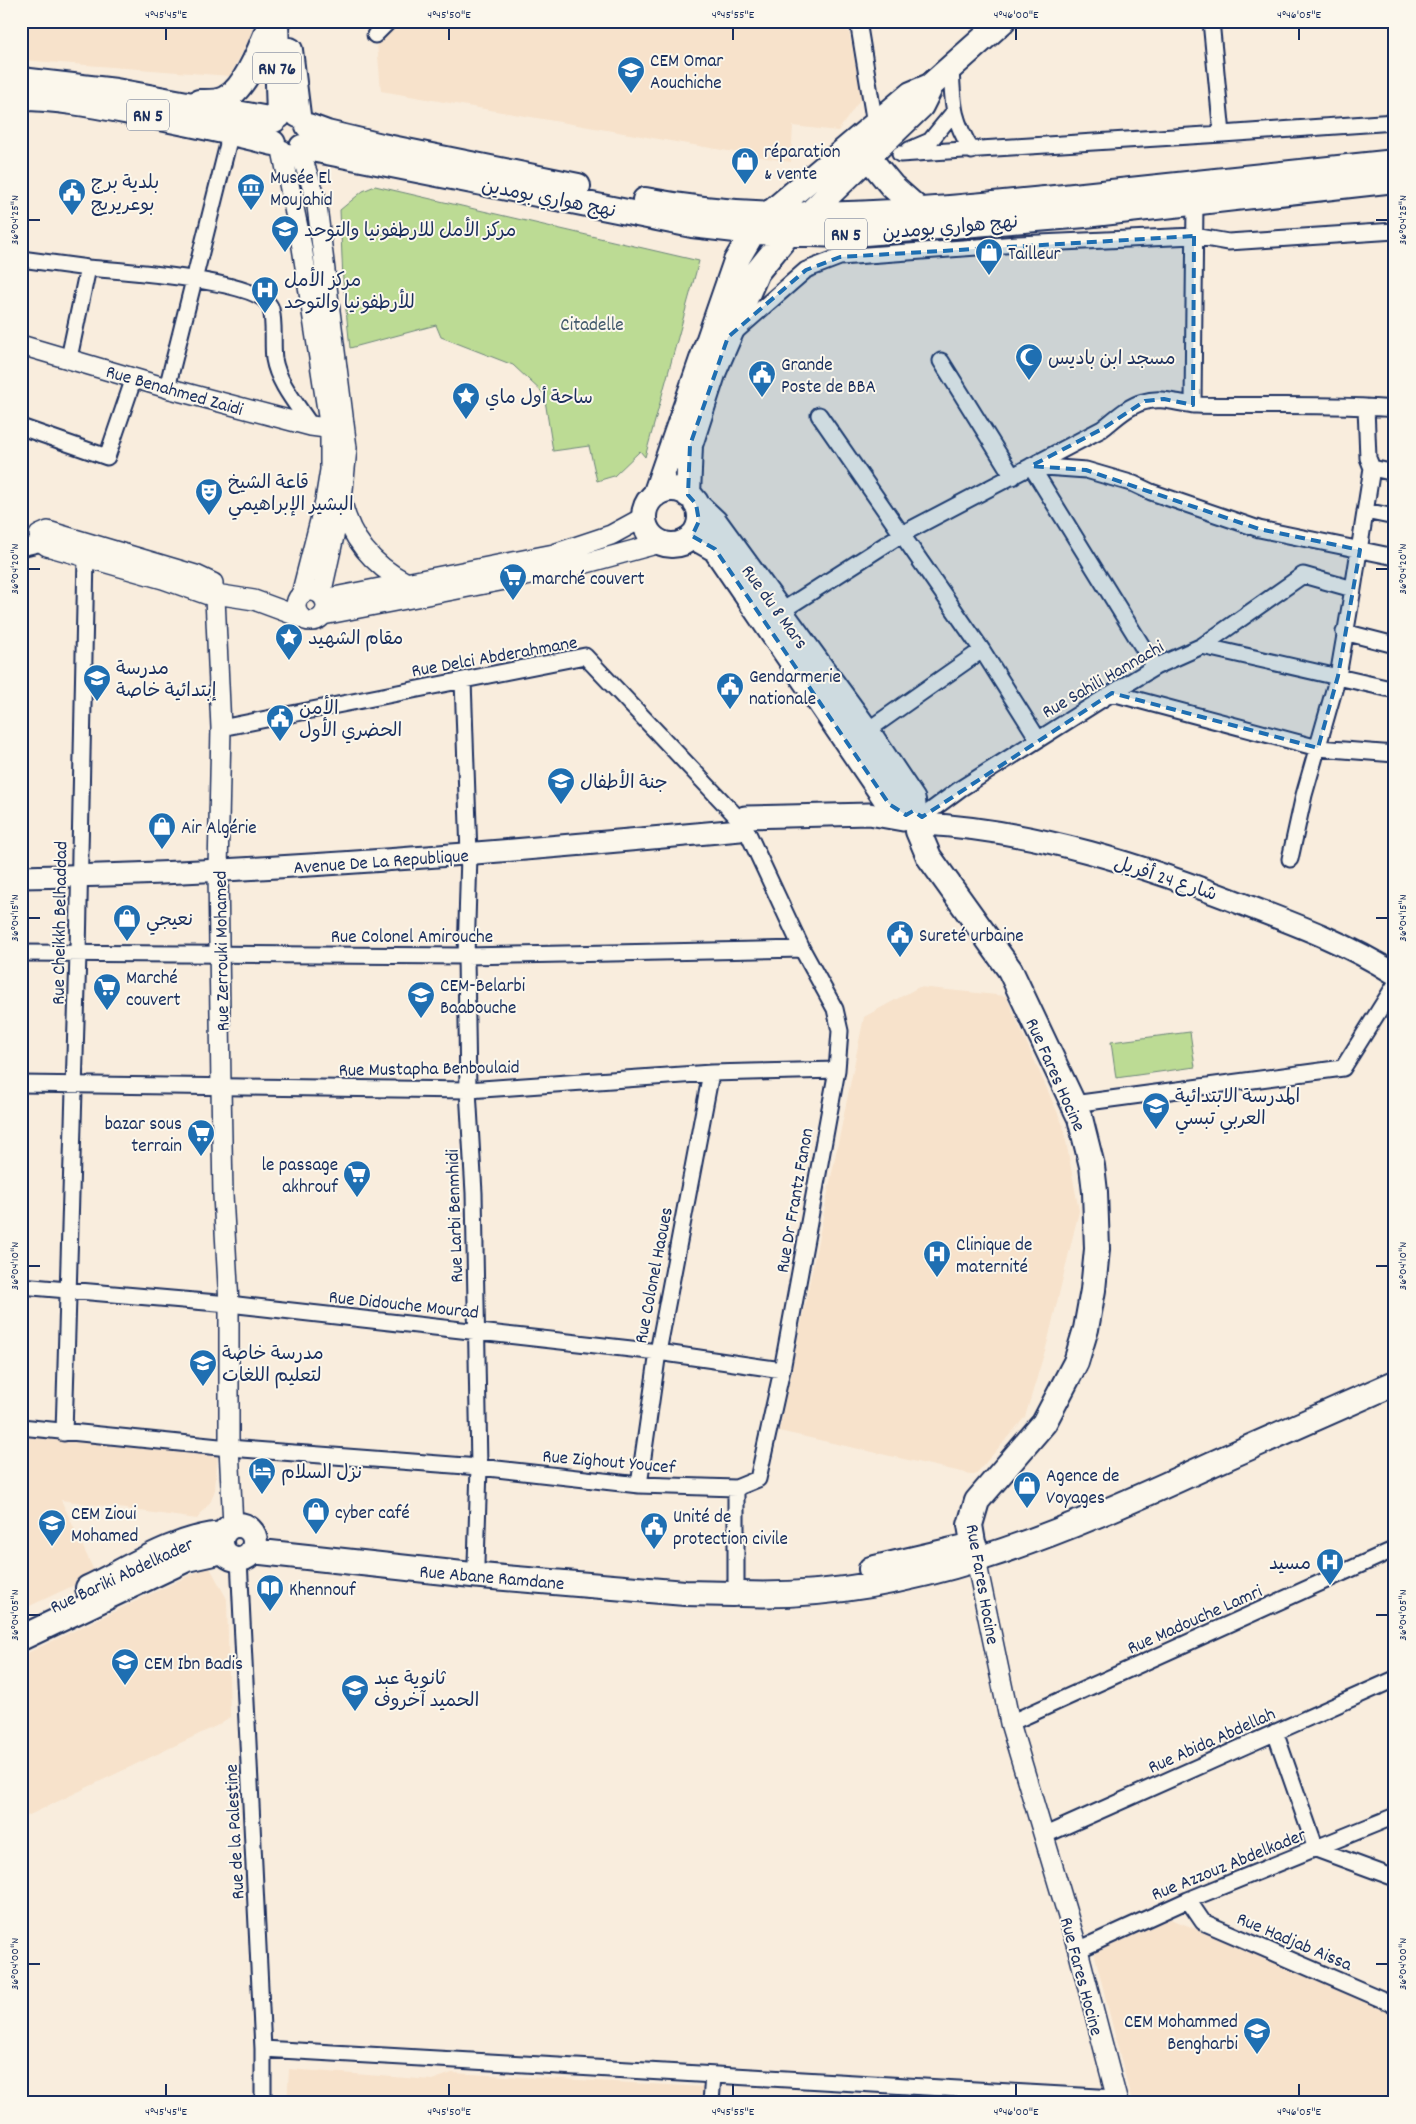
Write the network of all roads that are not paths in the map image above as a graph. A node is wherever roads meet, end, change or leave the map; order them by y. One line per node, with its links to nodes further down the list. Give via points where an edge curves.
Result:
1 (271, 21): 13 (main road, via 251,66 230,95 212,102)
2 (276, 21): 18 (main road, RN 76)
3 (286, 21): 18 (main road, RN 76)
4 (389, 21): 8 (street)
5 (858, 21): 16 (street)
6 (1003, 21): 9 (main road)
7 (1211, 21): 19 (street)
8 (375, 35)
9 (951, 68): 11 (main road); 14 (street)
10 (21, 80): 13 (main road, نهج هواري بومدين / RN 5, via 116,91)
11 (930, 86): 16 (main road, via 914,92); 21 (main road, via 924,103)
12 (21, 98): 17 (main road, نهج هواري بومدين / RN 5, via 111,108)
13 (175, 102): 18 (main road, نهج هواري بومدين / RN 5)
14 (953, 113): 20 (street); 22 (street, via 930,141)
15 (1395, 122): 19 (street)
16 (875, 124): 28 (main road)
17 (230, 132): 18 (main road, نهج هواري بومدين / RN 5); 34 (street)
18 (289, 133): 28 (main road, نهج هواري بومدين / RN 5, via 327,134 662,203 726,212); 47 (street, via 302,247)
19 (1222, 134): 20 (street)
20 (972, 151): 22 (street)
21 (871, 154): 22 (street); 26 (main road, via 892,186); 27 (main road)
22 (900, 154)
23 (1395, 162): 26 (main road, نهج هواري بومدين / RN 5)
24 (1395, 180): 25 (main road, نهج هواري بومدين / RN 5)
25 (1195, 201): 30 (main road, نهج هواري بومدين / RN 5, via 968,226 841,235); 31 (street)
26 (918, 210): 27 (main road, نهج هواري بومدين / RN 5)
27 (808, 215): 28 (main road, نهج هواري بومدين / RN 5); 30 (main road)
28 (760, 223): 30 (main road, نهج هواري بومدين / RN 5); 52 (main road, via 736,261)
29 (1395, 231): 31 (street, via 1228,242)
30 (789, 233): 35 (main road, via 757,272)
31 (1194, 236): 35 (street, via 840,257 806,270); 41 (street)
32 (21, 259): 33 (street)
33 (88, 268): 34 (street); 37 (street)
34 (196, 279): 40 (street); 45 (street, via 246,291 262,298 271,308 275,363 284,384)
35 (728, 338): 54 (main road, via 690,444)
36 (21, 345): 37 (street, Rue Benahmed Zaidi)
37 (69, 358): 39 (street, Rue Benahmed Zaidi)
38 (941, 361): 51 (street)
39 (134, 378): 40 (street, Rue Benahmed Zaidi); 46 (street, via 107,457)
40 (167, 388): 45 (street, Rue Benahmed Zaidi)
41 (1193, 405): 42 (street); 48 (street, via 1164,399 1144,401 1102,429)
42 (1366, 407): 43 (street); 49 (street, via 1368,458)
43 (1395, 410)
44 (819, 415): 58 (street)
45 (311, 426): 47 (street, Rue Benahmed Zaidi)
46 (21, 428)
47 (338, 430): 53 (street, via 347,448); 70 (street)
48 (1031, 466): 51 (street); 64 (street, via 1086,470 1259,529); 76 (street)
49 (1372, 468): 50 (street); 55 (street)
50 (1395, 473)
51 (1013, 478): 58 (street)
52 (655, 495): 54 (main road, via 675,490); 56 (main road, via 649,501)
53 (342, 500): 66 (street, via 347,521 363,548 384,570); 69 (street)
54 (692, 500): 59 (main road, via 699,521); 71 (main road, Rue du 8 Mars, via 715,522)
55 (1366, 511): 57 (street); 64 (street)
56 (644, 517): 60 (main road, via 648,532); 66 (street, via 611,535 554,554)
57 (1395, 517)
58 (902, 534): 71 (street); 75 (street)
59 (692, 536): 60 (main road, via 677,544); 82 (main road, Rue du 8 Mars, via 715,549)
60 (660, 542): 69 (street, via 572,567)
61 (42, 543): 62 (street); 63 (street, via 39,535 48,531)
62 (21, 548)
63 (89, 549): 68 (street, via 196,575); 91 (street, Rue Cheikkh Belhaddad)
64 (1360, 550): 65 (street); 67 (street)
65 (1395, 557)
66 (405, 582): 69 (street)
67 (1353, 590): 72 (street); 74 (street, Rue Sahili Hannachi, via 1303,575)
68 (216, 592): 70 (street); 81 (street, Rue Zerrouki Mohamed)
69 (322, 603): 70 (street, via 309,591); 70 (street, via 314,620)
70 (299, 604)
71 (780, 612): 82 (main road, Rue du 8 Mars)
72 (1344, 632): 73 (street); 77 (street)
73 (1395, 645)
74 (1202, 646): 76 (street, Rue Sahili Hannachi); 77 (street)
75 (982, 650): 82 (street); 83 (street)
76 (1155, 667): 80 (street, Rue Sahili Hannachi)
77 (1338, 676): 79 (street); 84 (street)
78 (463, 680): 81 (street, Rue Delci Abderahmane); 87 (street, Rue Delci Abderahmane, via 586,656); 88 (street, Rue Larbi Benmhidi)
79 (1395, 690)
80 (1112, 693): 83 (street, Rue Sahili Hannachi); 84 (street)
81 (221, 728): 90 (street, Rue Zerrouki Mohamed)
82 (857, 738): 86 (main road, Rue du 8 Mars, via 889,804)
83 (1038, 739): 86 (street, Rue Sahili Hannachi)
84 (1318, 748): 85 (street); 89 (street)
85 (1395, 754)
86 (913, 820): 87 (main road, شارع 24 أفريل, via 869,814); 98 (main road, شارع 24 أفريل, via 1029,839 1137,867 1339,942); 105 (main road, Rue Fares Hocine, via 929,857 1010,970)
87 (743, 824): 88 (main road, Avenue De La Republique); 93 (street, Rue Dr Frantz Fanon)
88 (469, 855): 90 (main road, Avenue De La Republique); 97 (street, Rue Larbi Benmhidi)
89 (1290, 859)
90 (218, 871): 91 (main road, Avenue De La Republique); 96 (street, Rue Zerrouki Mohamed)
91 (78, 876): 92 (main road, Avenue De La Republique); 94 (street, Rue Cheikkh Belhaddad)
92 (21, 877)
93 (802, 949): 97 (street, Rue Colonel Amirouche); 99 (street, Rue Dr Frantz Fanon, via 835,1009 840,1031)
94 (78, 952): 95 (street, Rue Colonel Amirouche); 96 (street, Rue Colonel Amirouche); 101 (street, Rue Cheikkh Belhaddad)
95 (21, 953)
96 (221, 954): 97 (street, Rue Colonel Amirouche); 103 (street, Rue Zerrouki Mohamed)
97 (466, 956): 104 (street, Rue Larbi Benmhidi)
98 (1392, 973): 105 (street, via 1343,1068)
99 (837, 1070): 100 (street, Rue Mustapha Benboulaid); 112 (street, Rue Dr Frantz Fanon)
100 (711, 1073): 104 (street, Rue Mustapha Benboulaid); 110 (street, Rue Colonel Haoues)
101 (75, 1083): 102 (street, Rue Mustapha Benboulaid); 103 (street, Rue Mustapha Benboulaid); 107 (street, Rue Cheikkh Belhaddad)
102 (21, 1084)
103 (221, 1087): 104 (street, Rue Mustapha Benboulaid); 108 (street, Rue Zerrouki Mohamed)
104 (468, 1090): 109 (street, Rue Larbi Benmhidi, via 474,1193)
105 (1073, 1104): 122 (main road, Rue Fares Hocine, via 1080,1118 1092,1166 1097,1218 1096,1263 1086,1329 1076,1362 1044,1423 977,1501 970,1525)
106 (21, 1286): 107 (street, Rue Didouche Mourad)
107 (68, 1290): 108 (street, Rue Didouche Mourad); 115 (street, Rue Cheikkh Belhaddad)
108 (229, 1304): 109 (street, Rue Didouche Mourad); 116 (street, Rue Zerrouki Mohamed)
109 (476, 1331): 110 (street, Rue Didouche Mourad); 117 (street, Rue Larbi Benmhidi)
110 (658, 1352): 112 (street, Rue Didouche Mourad); 118 (street, Rue Colonel Haoues)
111 (1395, 1366): 122 (main road)
112 (782, 1370): 119 (street, Rue Dr Frantz Fanon, via 758,1479)
113 (1395, 1383): 122 (main road, via 1050,1535)
114 (21, 1427): 115 (street, Rue Zighout Youcef)
115 (64, 1433): 116 (street, Rue Zighout Youcef)
116 (229, 1448): 117 (street, Rue Zighout Youcef); 120 (street, Rue Zerrouki Mohamed)
117 (479, 1467): 118 (street, Rue Zighout Youcef); 123 (street, Rue Larbi Benmhidi)
118 (639, 1485): 119 (street, Rue Zighout Youcef)
119 (736, 1488): 124 (street)
120 (237, 1543): 123 (main road, Rue Abane Ramdane, via 291,1542); 124 (main road, Rue Abane Ramdane, via 491,1577 694,1594); 125 (main road, Rue Bariki Abdelkader, via 208,1536 178,1545); 126 (main road, Rue Bariki Abdelkader, via 187,1559); 137 (street, Rue de la Palestine)
121 (1395, 1549): 128 (street, Rue Madouche Lamri)
122 (976, 1552): 124 (main road, Rue Abane Ramdane, via 826,1577); 128 (street, Rue Fares Hocine)
123 (476, 1564): 124 (main road, Rue Abane Ramdane)
124 (737, 1587)
125 (21, 1620)
126 (21, 1638)
127 (1395, 1679): 129 (street, Rue Abida Abdellah)
128 (1010, 1723): 131 (street, Rue Fares Hocine)
129 (1275, 1732): 131 (street, Rue Abida Abdellah); 132 (street)
130 (1395, 1816): 132 (street, Rue Azzouz Abdelkader)
131 (1043, 1836): 135 (street, Rue Fares Hocine)
132 (1316, 1849): 133 (street); 134 (street, Rue Azzouz Abdelkader)
133 (1395, 1878)
134 (1188, 1900): 135 (street, Rue Azzouz Abdelkader); 136 (street, Rue Hadjab Aissa, via 1203,1922)
135 (1078, 1950): 140 (street, Rue Fares Hocine)
136 (1395, 2005)
137 (263, 2049): 138 (street); 141 (street, Rue de la Palestine)
138 (713, 2075): 139 (street); 142 (street)
139 (999, 2097): 140 (street)
140 (1117, 2100)
141 (262, 2103)
142 (711, 2103)

